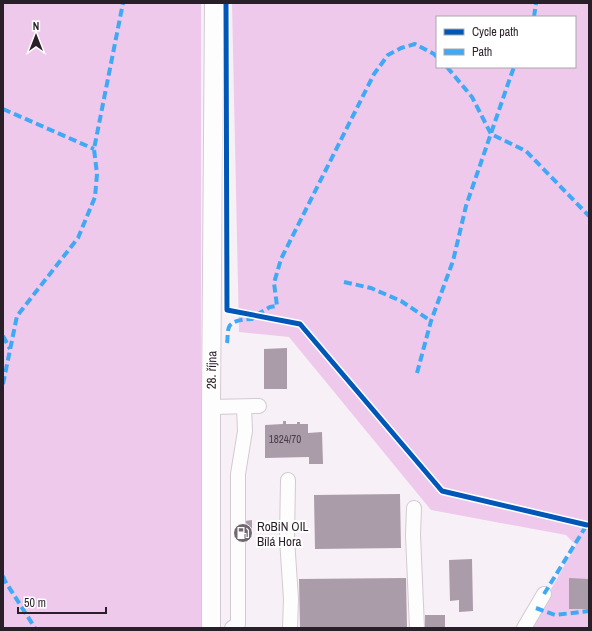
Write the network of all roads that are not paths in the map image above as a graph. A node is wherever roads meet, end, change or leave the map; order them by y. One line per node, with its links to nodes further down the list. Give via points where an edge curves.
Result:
1 (214, 3): 2 (main road, 28. října)
2 (210, 406): 3 (street); 8 (main road, 28. října)
3 (244, 406): 4 (street); 9 (street, via 245,431 238,474 238,624)
4 (259, 406)
5 (288, 480): 10 (street)
6 (414, 508): 11 (street)
7 (544, 594): 12 (street)
8 (212, 628)
9 (232, 628)
10 (290, 628)
11 (417, 628)
12 (524, 628)

